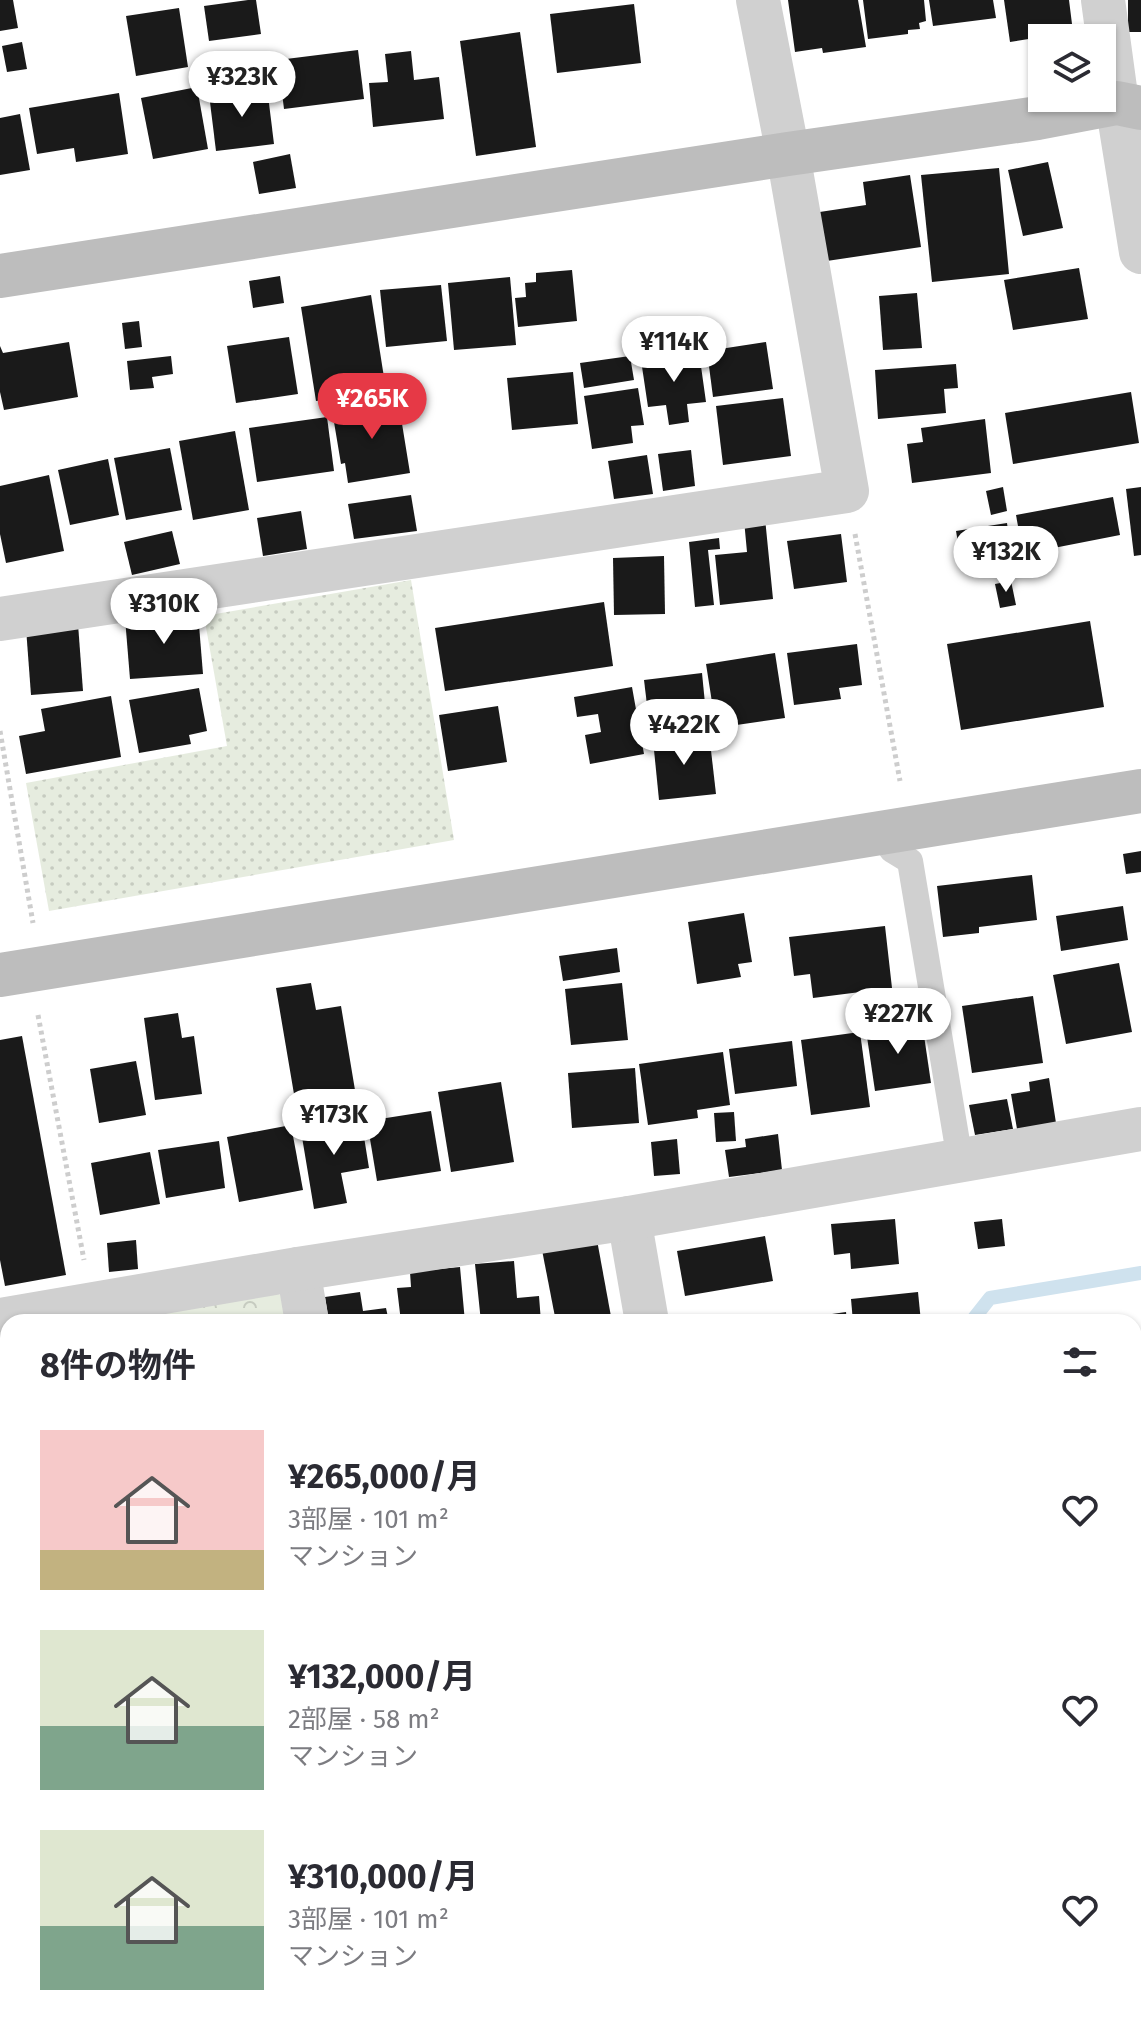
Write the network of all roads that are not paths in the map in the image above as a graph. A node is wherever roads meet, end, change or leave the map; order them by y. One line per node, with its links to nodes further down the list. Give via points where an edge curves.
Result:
1 (758, 0): 4 (street)
2 (1103, 0): 3 (street)
3 (1129, 106): 4 (street); 5 (street)
4 (788, 154): 6 (street); 7 (street, via 847,491)
5 (1141, 252)
6 (0, 276)
7 (0, 619)
8 (1141, 791): 9 (street)
9 (882, 833): 10 (street); 12 (lane, via 892,850 910,861)
10 (0, 975)
11 (1141, 1129): 12 (street)
12 (960, 1160): 13 (street)
13 (629, 1218): 14 (street); 17 (street)
14 (298, 1269): 15 (street); 16 (street)
15 (34, 1314)
16 (306, 1314)
17 (646, 1314)

